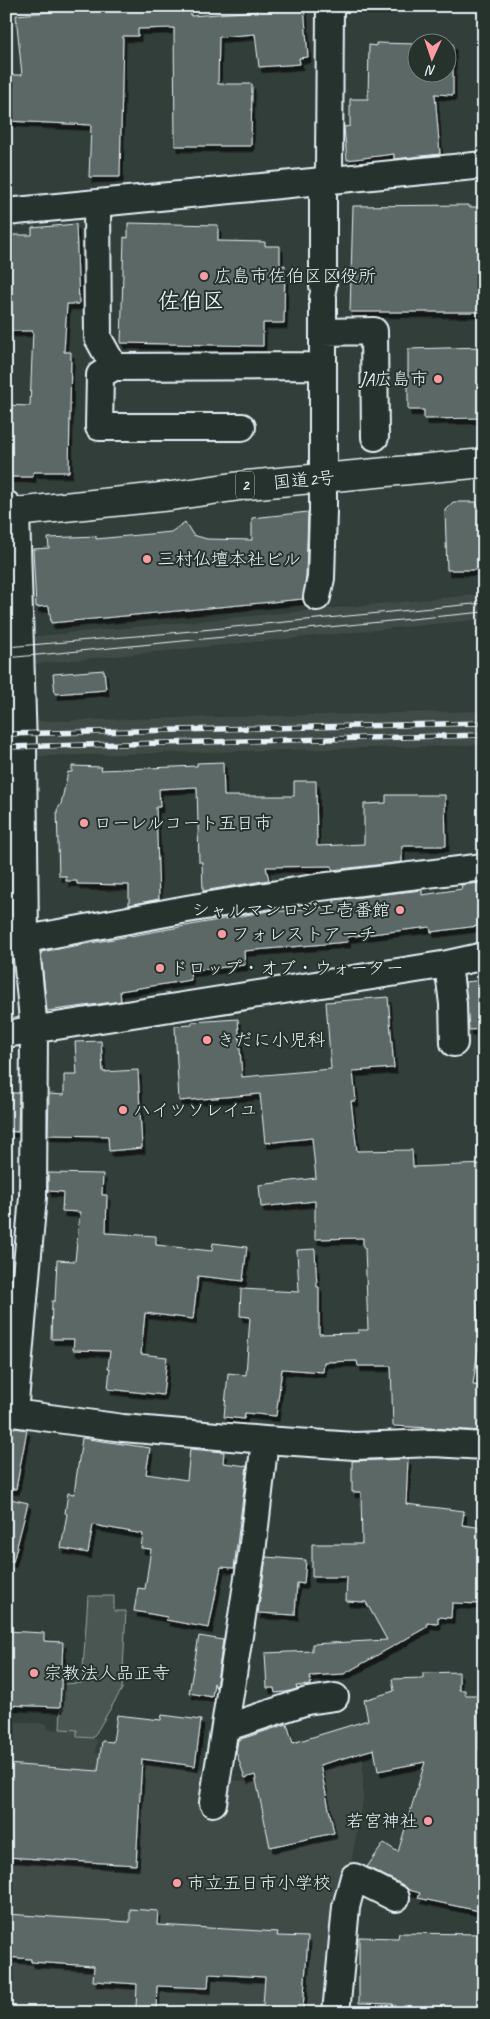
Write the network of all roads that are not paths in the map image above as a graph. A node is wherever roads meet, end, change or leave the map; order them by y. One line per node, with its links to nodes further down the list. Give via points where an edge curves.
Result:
1 (330, 6): 3 (street, via 328,171)
2 (484, 165): 3 (street)
3 (323, 181): 4 (street); 6 (street)
4 (97, 203): 5 (street); 7 (street, via 98,338)
5 (6, 212)
6 (323, 332): 8 (street); 10 (street, via 374,331)
7 (114, 366): 8 (street); 9 (street, via 100,375 99,427)
8 (323, 366): 12 (street)
9 (242, 428)
10 (375, 437)
11 (484, 463): 12 (highway, 国道2号 / 2)
12 (322, 478): 13 (highway, 国道2号 / 2); 14 (street, via 321,578)
13 (10, 510): 16 (street, via 23,747)
14 (317, 597)
15 (484, 866): 16 (street, via 320,887)
16 (16, 940): 19 (street)
17 (484, 956): 18 (street)
18 (448, 964): 19 (street); 21 (street)
19 (34, 1030): 20 (street); 22 (street, via 33,1197)
20 (6, 1034)
21 (454, 1043)
22 (10, 1412): 23 (street, via 123,1428)
23 (265, 1440): 24 (street, via 355,1446 434,1443); 26 (street, via 252,1552)
24 (484, 1446)
25 (335, 1697): 26 (street, via 307,1701)
26 (225, 1728): 27 (street)
27 (213, 1803)
28 (396, 1898): 29 (street, via 354,1877 346,1907)
29 (336, 2013)

